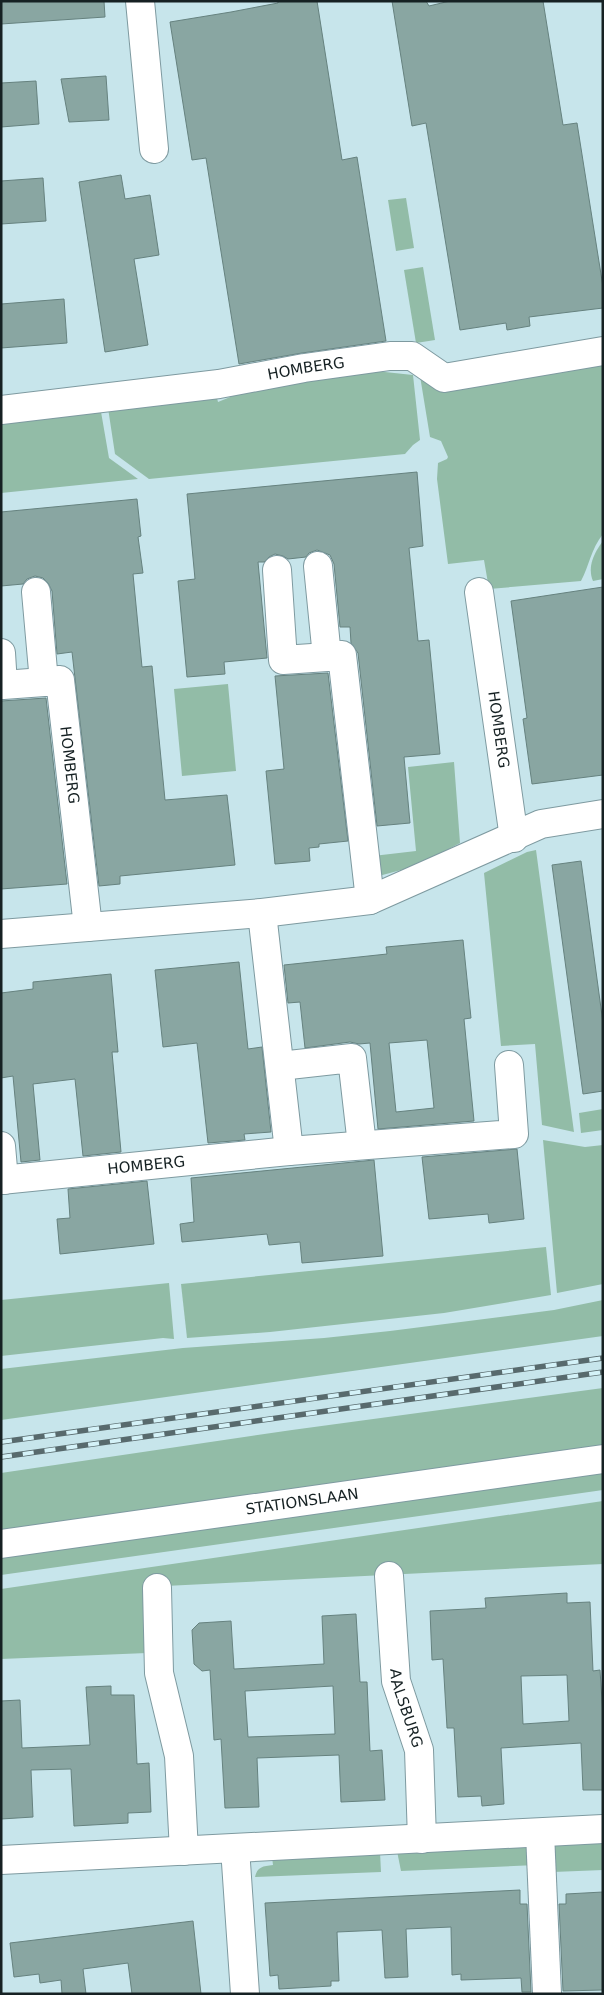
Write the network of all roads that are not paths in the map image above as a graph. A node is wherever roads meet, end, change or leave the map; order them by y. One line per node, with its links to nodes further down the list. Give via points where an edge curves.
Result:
1 (140, 1): 2 (street)
2 (154, 149)
3 (603, 352): 4 (street, HOMBERG, via 444,378 412,356 390,356 219,384)
4 (1, 410)
5 (318, 566): 10 (street)
6 (277, 570): 10 (street, via 283,660)
7 (36, 592): 11 (street)
8 (479, 592): 13 (street, HOMBERG)
9 (1, 653): 11 (street, HOMBERG, via 3,685)
10 (327, 657): 14 (street, via 342,655)
11 (44, 682): 16 (street, HOMBERG, via 60,680)
12 (603, 814): 13 (street, via 542,824)
13 (514, 838): 14 (street)
14 (370, 900): 15 (street)
15 (262, 913): 16 (street); 19 (street)
16 (88, 927): 17 (street)
17 (1, 934)
18 (509, 1065): 20 (street, HOMBERG, via 514,1134)
19 (280, 1066): 20 (street, via 352,1058); 22 (street)
20 (362, 1145): 22 (street, HOMBERG)
21 (1, 1146): 23 (street, HOMBERG)
22 (289, 1151): 23 (street, HOMBERG)
23 (3, 1180)
24 (603, 1459): 25 (street, STATIONSLAAN)
25 (1, 1544)
26 (389, 1576): 30 (street, AALSBURG, via 396,1681 419,1750)
27 (157, 1588): 32 (street, via 159,1673 179,1756)
28 (603, 1829): 29 (street)
29 (540, 1833): 30 (street); 35 (street)
30 (422, 1839): 31 (street)
31 (235, 1848): 32 (street); 34 (street)
32 (184, 1851): 33 (street)
33 (1, 1860)
34 (245, 1994)
35 (547, 1994)

